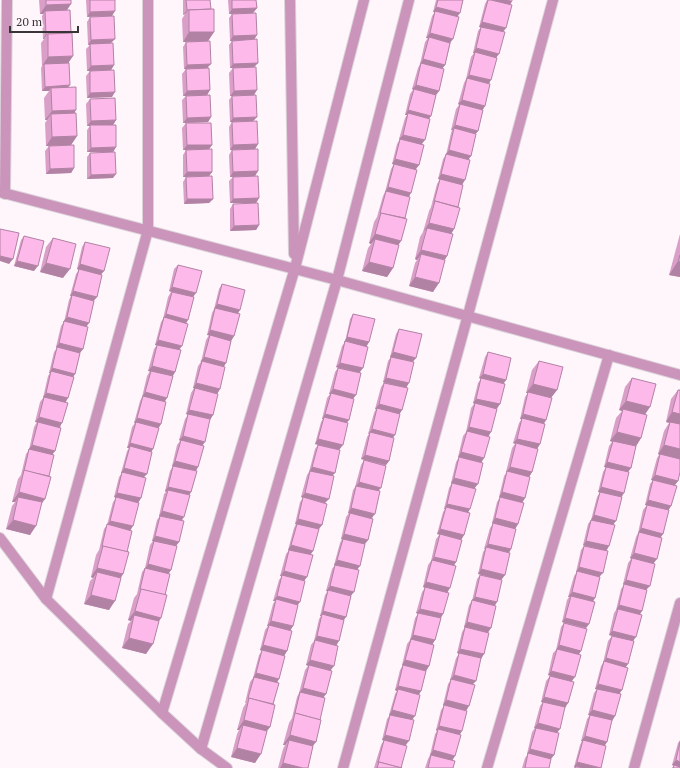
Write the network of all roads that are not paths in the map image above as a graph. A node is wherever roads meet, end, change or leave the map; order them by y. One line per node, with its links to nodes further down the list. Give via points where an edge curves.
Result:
1 (7, 0): 7 (street)
2 (148, 0): 8 (street)
3 (290, 0): 9 (street)
4 (364, 0): 9 (street)
5 (409, 0): 10 (street)
6 (553, 0): 11 (street)
7 (3, 193): 8 (street)
8 (148, 230): 9 (street); 15 (street)
9 (294, 268): 10 (street); 17 (street)
10 (337, 280): 11 (street); 18 (street)
11 (468, 315): 12 (street); 20 (street)
12 (609, 355): 13 (street); 21 (street)
13 (680, 375)
14 (0, 538): 15 (street)
15 (46, 599): 17 (street)
16 (680, 603): 22 (street)
17 (162, 713): 18 (street)
18 (202, 749): 19 (street)
19 (227, 768)
20 (343, 768)
21 (487, 768)
22 (634, 768)

